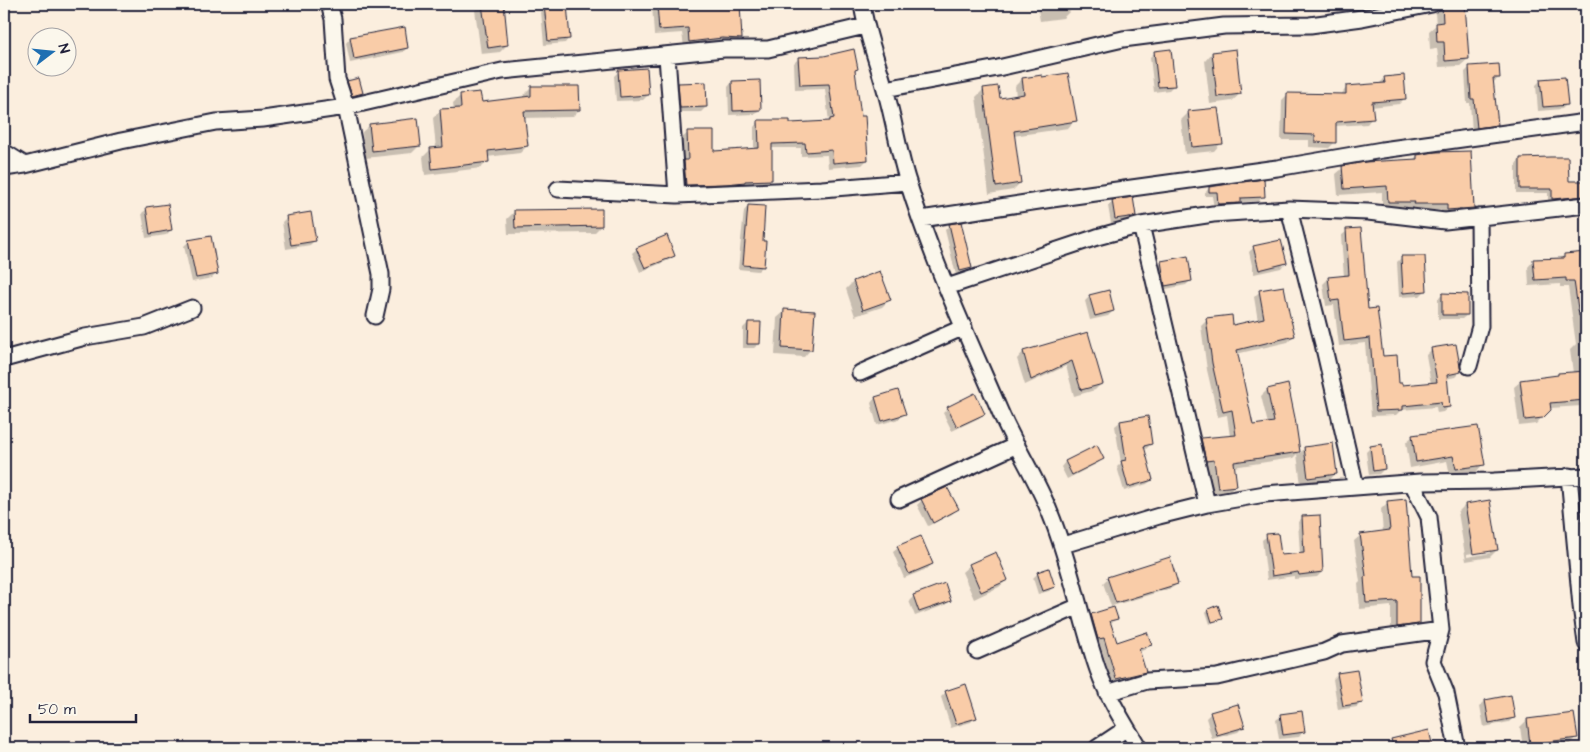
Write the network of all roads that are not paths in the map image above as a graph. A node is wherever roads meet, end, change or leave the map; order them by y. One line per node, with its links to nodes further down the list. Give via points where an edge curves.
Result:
1 (328, 4): 7 (street, via 333,19 337,79)
2 (862, 4): 4 (street)
3 (1432, 4): 6 (street, via 1310,25 1224,26 1122,39 998,68)
4 (865, 26): 5 (street, via 768,49 724,49); 6 (street)
5 (667, 56): 7 (street, via 502,71); 14 (street)
6 (885, 89): 12 (street)
7 (346, 107): 10 (street, via 216,122); 22 (street, via 381,274)
8 (1586, 122): 18 (street)
9 (4, 152): 10 (street)
10 (25, 165): 11 (street)
11 (4, 168)
12 (908, 182): 14 (street); 18 (street)
13 (558, 189): 14 (street)
14 (677, 195)
15 (1586, 206): 17 (street)
16 (1289, 209): 17 (street, via 1368,212 1444,221); 19 (street, via 1213,214); 31 (street)
17 (1479, 217): 25 (street, via 1480,326)
18 (921, 219): 20 (street)
19 (1141, 225): 20 (street); 33 (street)
20 (947, 287): 23 (street)
21 (192, 308): 24 (street, via 144,326)
22 (374, 316)
23 (964, 328): 26 (street); 27 (street)
24 (4, 359)
25 (1469, 366)
26 (860, 373)
27 (1017, 445): 32 (street); 34 (street)
28 (1569, 476): 29 (street); 30 (street); 36 (street)
29 (1586, 476)
30 (1412, 482): 31 (street); 37 (street, via 1429,517)
31 (1356, 487): 33 (street, via 1265,494)
32 (899, 499)
33 (1207, 504): 34 (street)
34 (1063, 546): 35 (street)
35 (1079, 606): 39 (street); 40 (street)
36 (1584, 608): 38 (street)
37 (1441, 630): 40 (street, via 1342,644 1324,652 1217,677 1147,681); 44 (street, via 1433,661 1446,693)
38 (1586, 643)
39 (977, 651)
40 (1107, 692): 41 (street)
41 (1127, 728): 42 (street); 43 (street)
42 (1097, 748)
43 (1139, 748)
44 (1457, 748)

